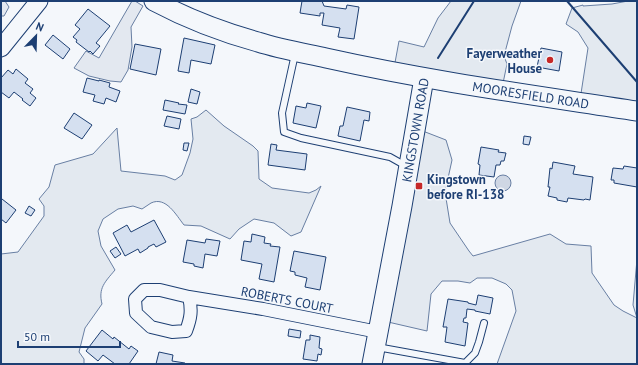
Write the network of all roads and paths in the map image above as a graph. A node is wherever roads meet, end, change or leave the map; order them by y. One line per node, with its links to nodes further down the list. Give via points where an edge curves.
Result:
1 (39, 1): 3 (street)
2 (154, 1): 4 (main road, KINGSTOWN ROAD, via 218,29)
3 (1, 48)
4 (295, 51): 5 (main road, KINGSTOWN ROAD); 7 (lane, via 282,113 284,132 390,157)
5 (424, 78): 6 (main road, MOORESFIELD ROAD); 7 (main road, KINGSTOWN ROAD)
6 (637, 112)
7 (409, 168): 10 (main road, KINGSTOWN ROAD)
8 (189, 297): 8 (street, ROBERTS COURT, via 160,290 144,290 135,299 136,313 151,327 172,332 186,331 190,320); 10 (street, ROBERTS COURT, via 263,309)
9 (484, 323): 10 (lane, via 475,353 465,363)
10 (375, 347)

